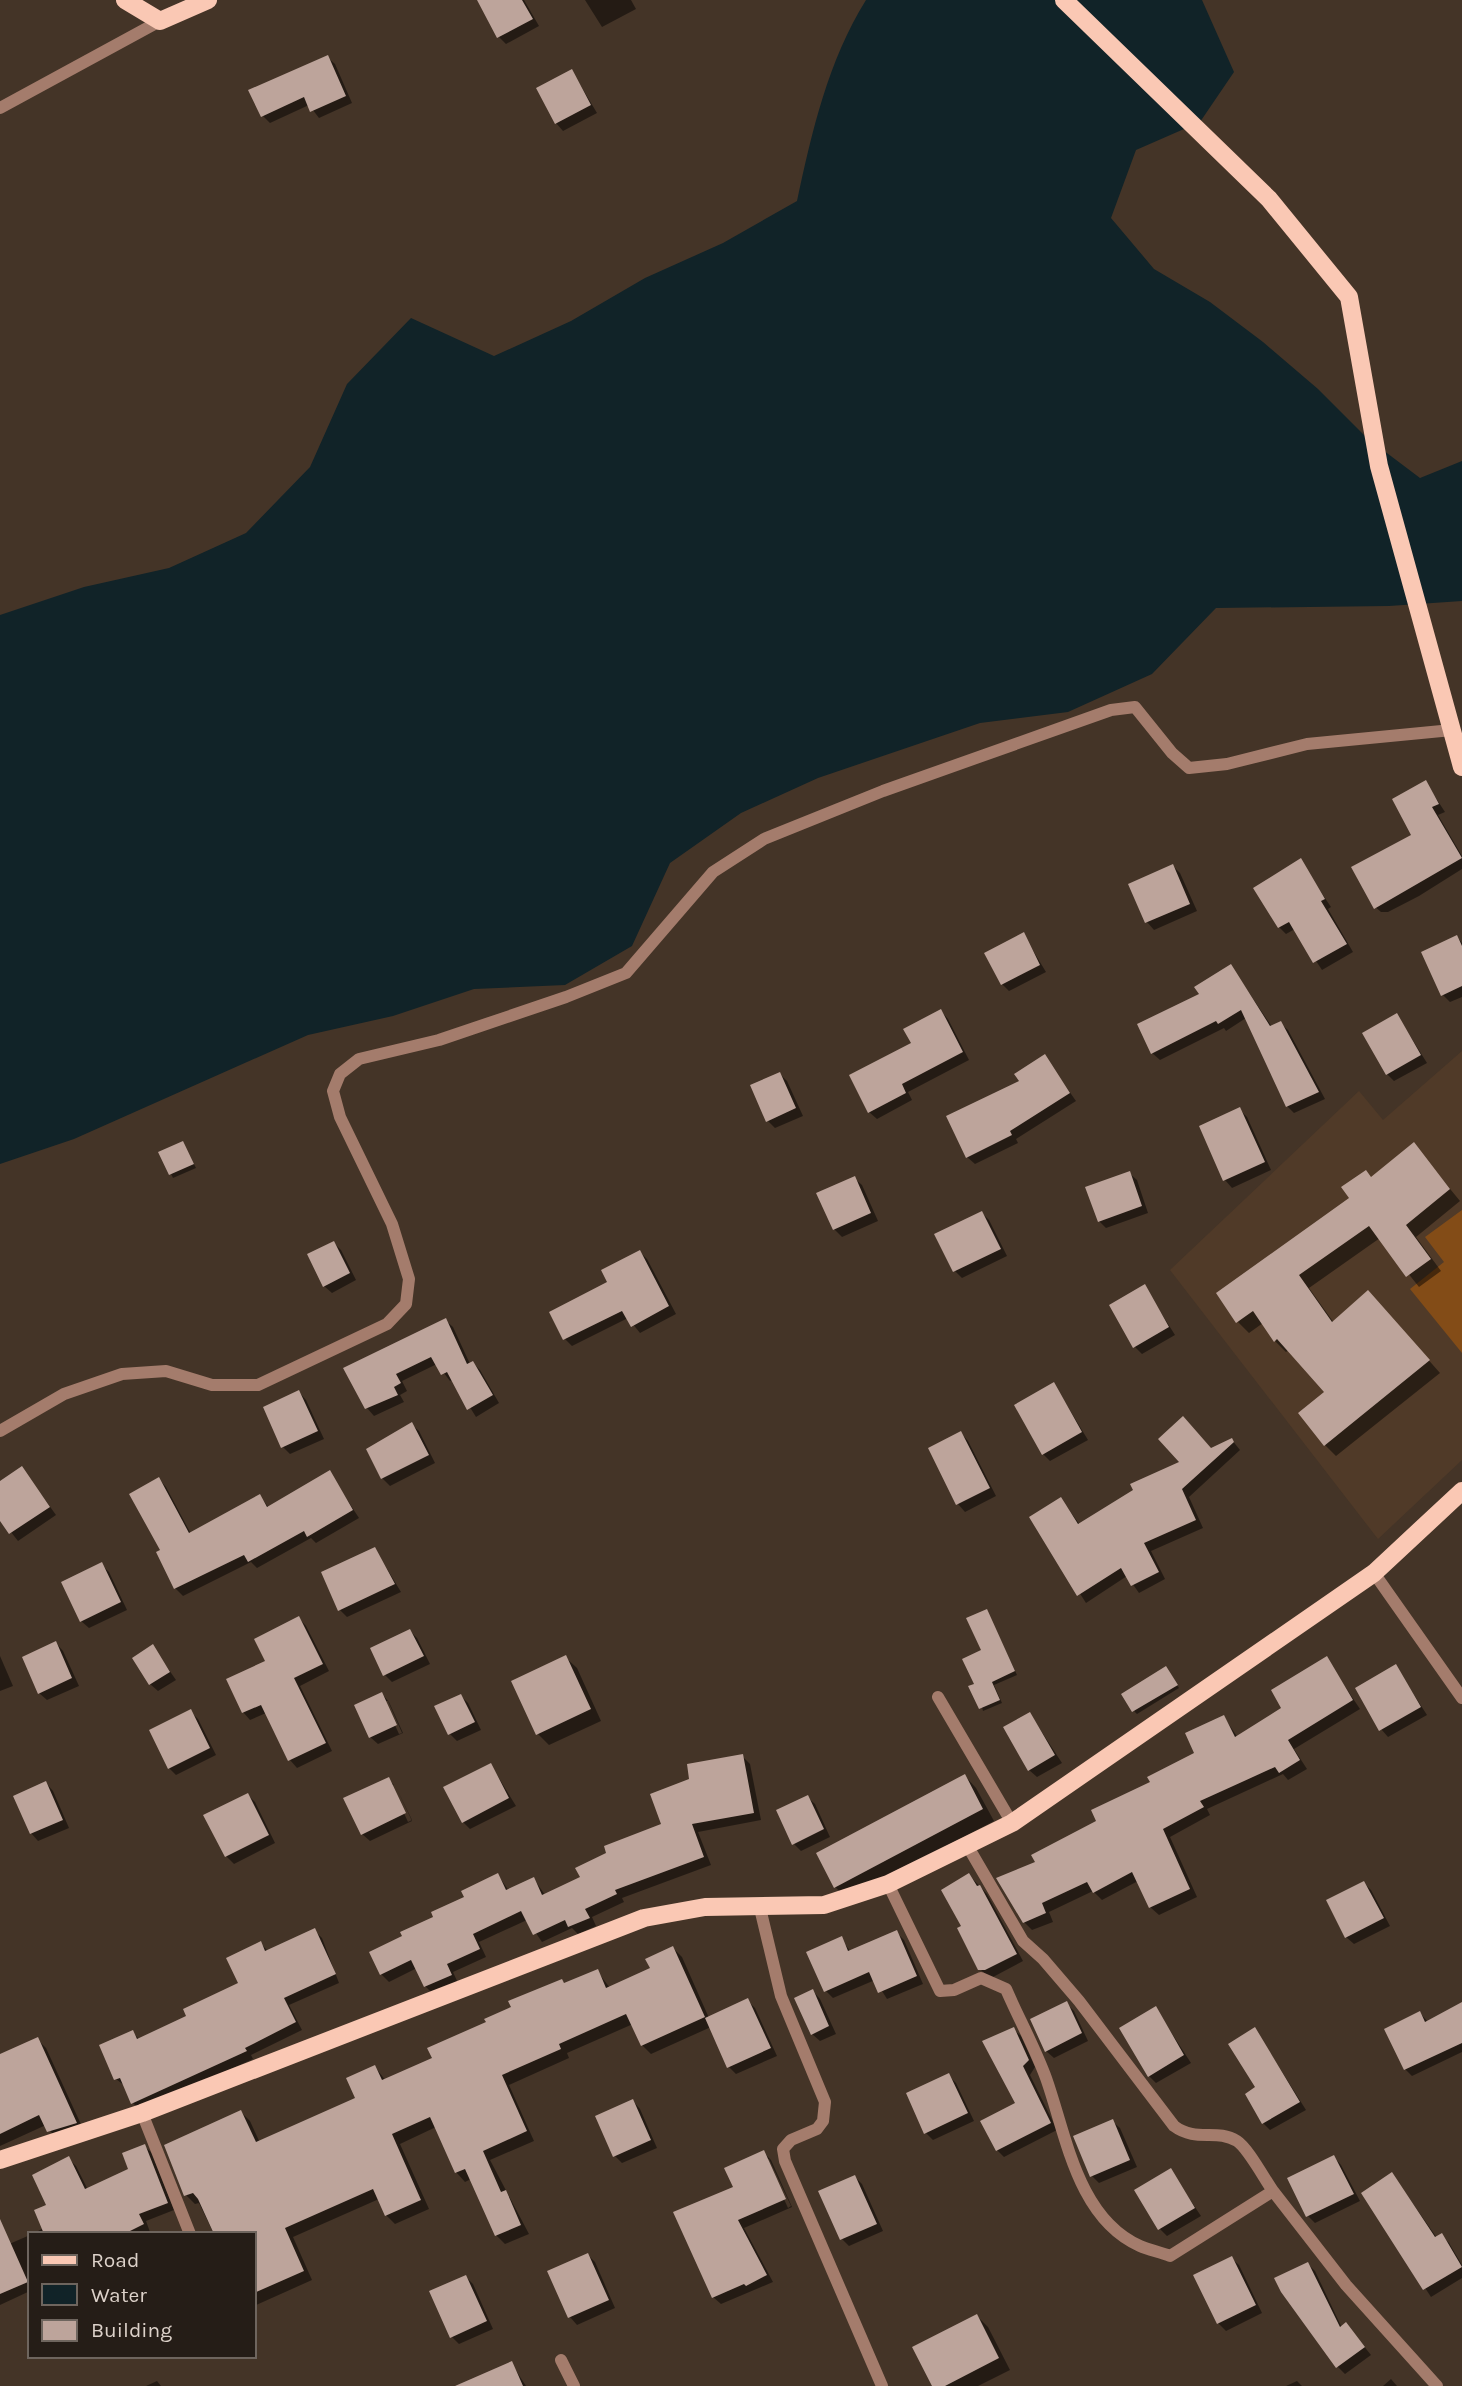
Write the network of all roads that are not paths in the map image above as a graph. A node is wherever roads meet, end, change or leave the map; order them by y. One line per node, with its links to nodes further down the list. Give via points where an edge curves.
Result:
1 (124, 0): 4 (main road)
2 (208, 0): 4 (main road)
3 (1064, 0): 6 (main road, via 1269,199 1349,297 1379,466)
4 (160, 20): 5 (street)
5 (0, 108)
6 (1452, 730): 7 (main road); 8 (street, via 1307,744 1227,764 1189,768 1135,707 1111,710 764,839 713,872 626,973 439,1040 359,1059 340,1074 333,1091 340,1117 392,1224 409,1279 406,1304 387,1324 258,1385 212,1385 166,1371 122,1374 64,1394)
7 (1462, 767)
8 (0, 1431)
9 (1462, 1491): 10 (main road)
10 (1374, 1573): 12 (street); 13 (main road)
11 (938, 1697): 13 (street)
12 (1462, 1698)
13 (1012, 1823): 14 (main road)
14 (967, 1845): 15 (main road); 19 (street, via 1023,1941 1079,2001 1174,2126 1186,2135 1214,2135 1238,2142)
15 (888, 1884): 16 (main road, via 810,1907); 19 (street, via 940,1990 954,1990 981,1979 1006,1989 1046,2078 1079,2179 1110,2225 1138,2246 1170,2256)
16 (759, 1904): 17 (main road, via 643,1918); 23 (street, via 781,1996 825,2102 823,2121 783,2149 785,2161)
17 (142, 2113): 18 (main road); 20 (street)
18 (0, 2160)
19 (1273, 2191): 24 (street, via 1346,2285)
20 (189, 2232)
21 (561, 2360): 22 (street)
22 (574, 2386)
23 (882, 2386)
24 (1437, 2386)

